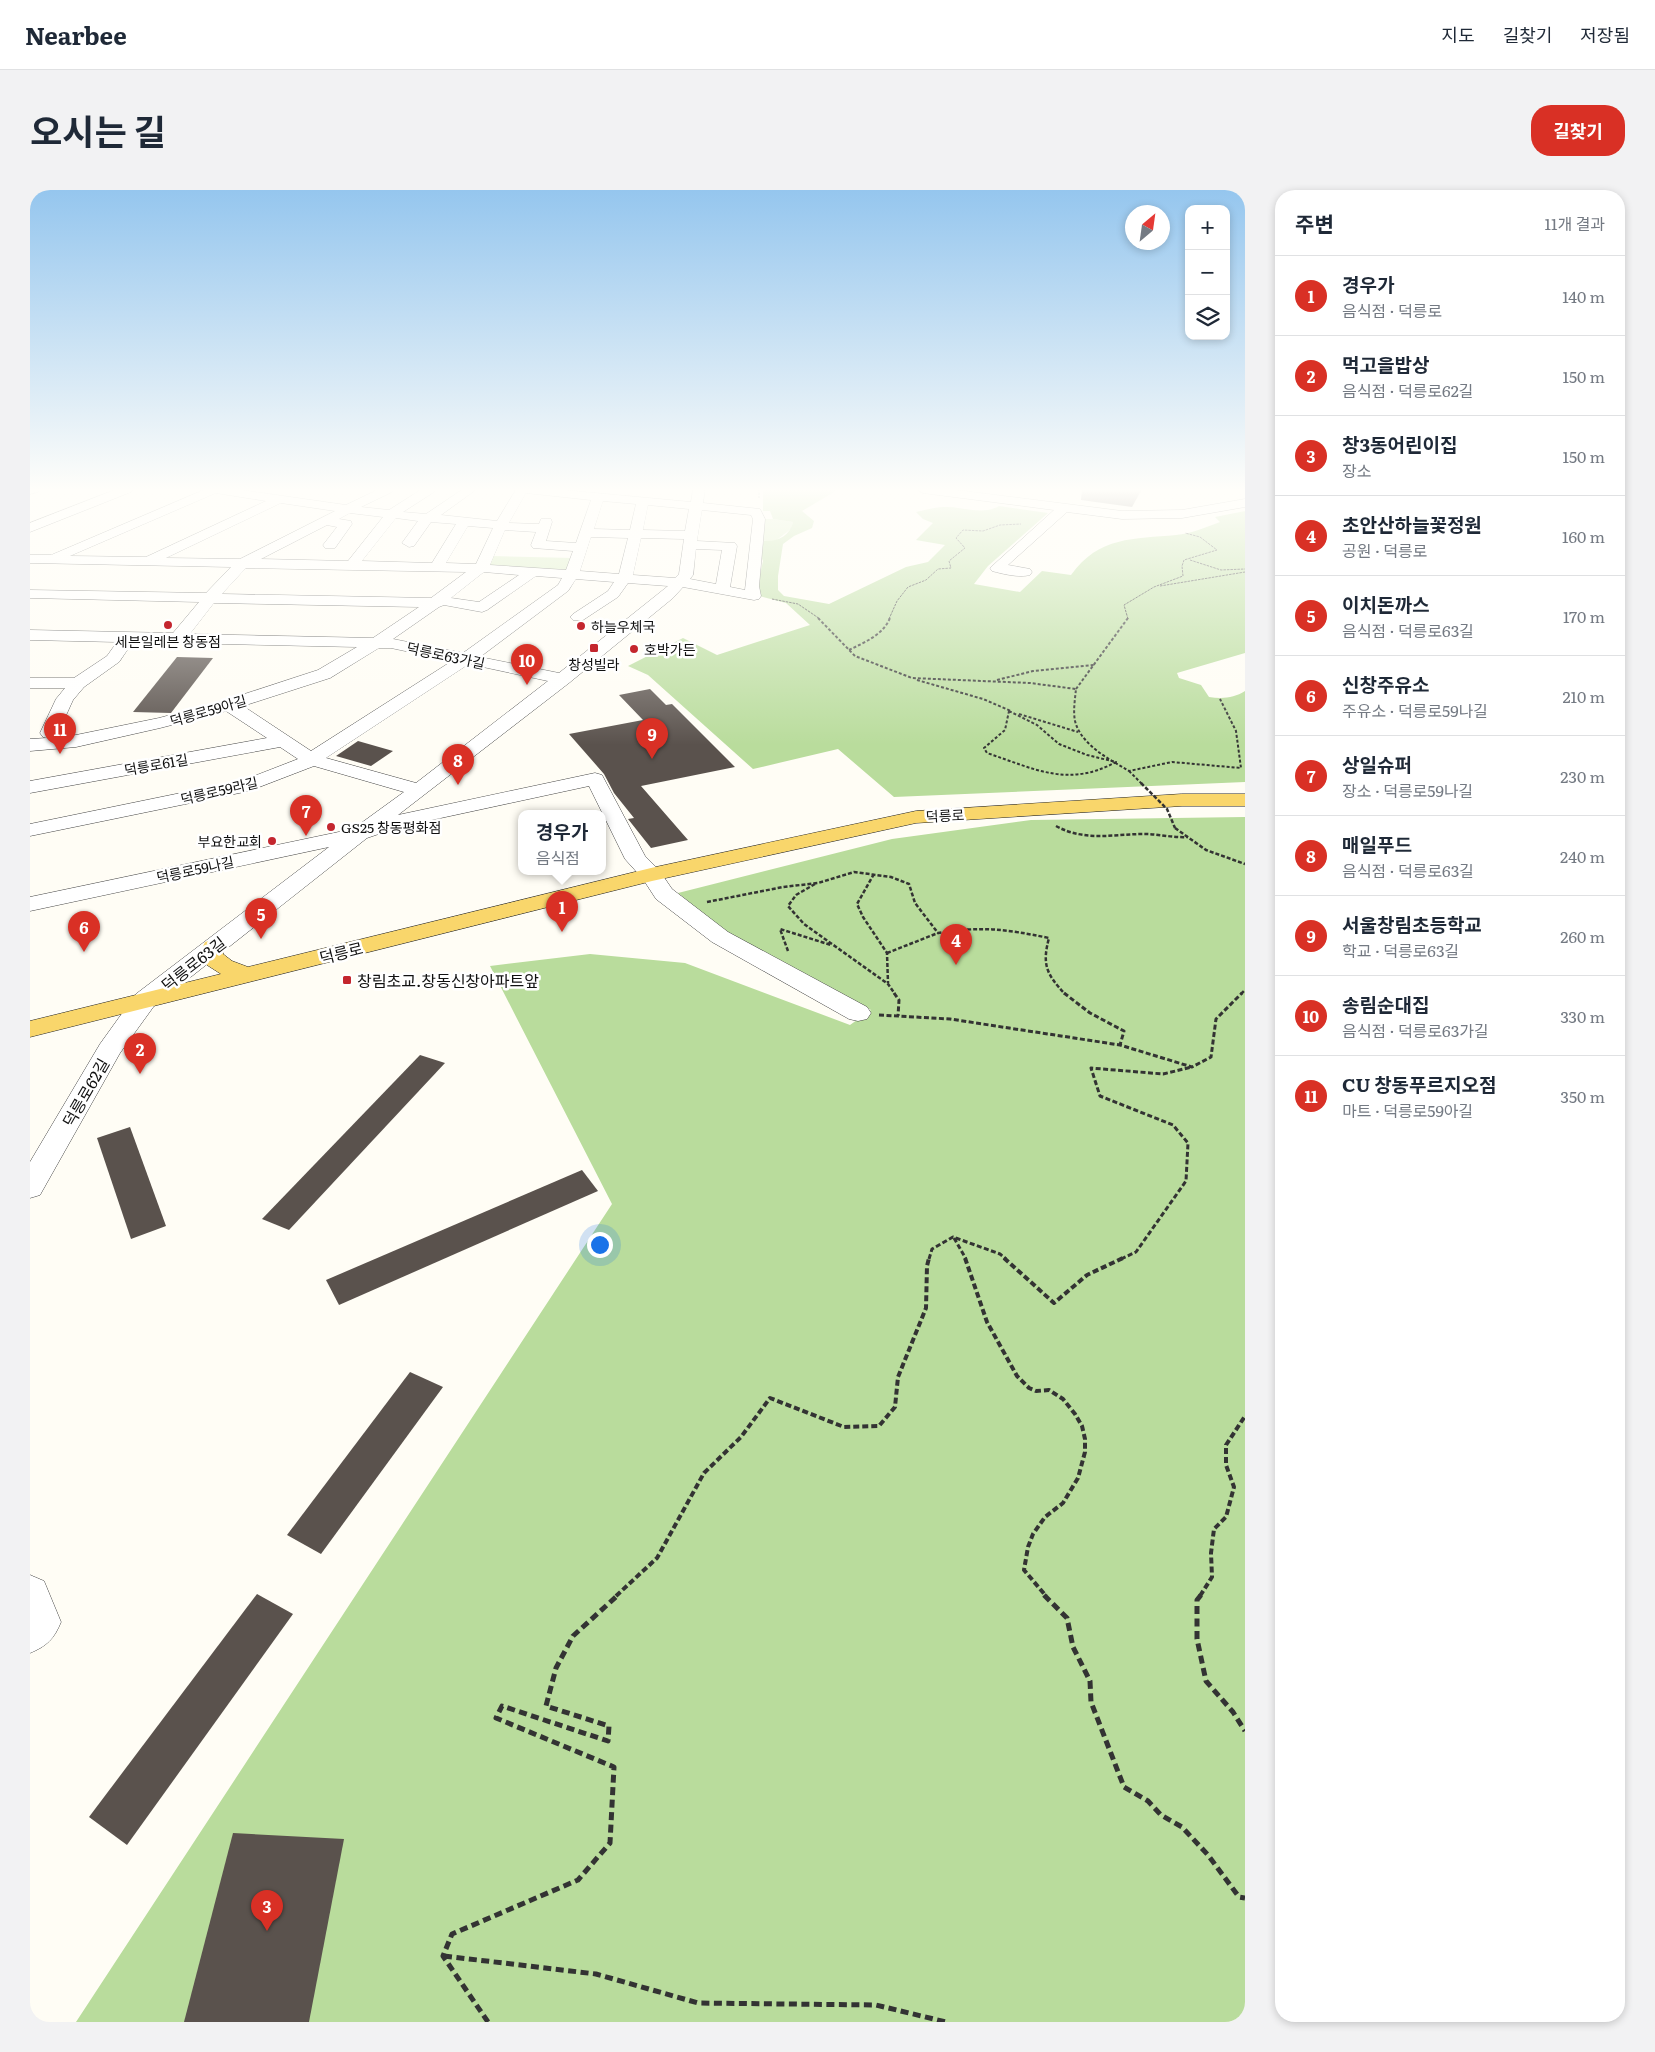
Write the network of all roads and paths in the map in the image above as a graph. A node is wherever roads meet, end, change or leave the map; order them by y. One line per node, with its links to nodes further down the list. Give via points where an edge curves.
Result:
1 (232, 574): 21 (street)
2 (288, 574): 22 (street)
3 (414, 574): 24 (street)
4 (472, 574): 25 (street, 덕릉로59아길)
5 (529, 574): 25 (street, via 482,608 444,601)
6 (572, 574): 26 (street, 덕릉로59라길, via 563,588)
7 (579, 574): 15 (street)
8 (626, 574): 15 (street)
9 (686, 574): 16 (street, 덕릉로63길)
10 (725, 574): 18 (street)
11 (753, 574): 20 (street)
12 (932, 574): 32 (path, via 908,588 896,601 886,627)
13 (1184, 574): 17 (path)
14 (1223, 574): 17 (path)
15 (625, 578): 16 (street); 26 (street, via 585,619)
16 (678, 583): 18 (street); 36 (street, 덕릉로63길, via 668,595)
17 (1154, 586): 34 (path, via 1124,605 1128,619)
18 (722, 589): 20 (street)
19 (30, 594): 21 (street)
20 (754, 596): 32 (path, via 798,604 824,622)
21 (211, 597): 22 (street); 29 (street)
22 (269, 599): 23 (street)
23 (355, 601): 24 (street); 30 (street)
24 (395, 602): 25 (street)
25 (435, 603): 31 (street, 덕릉로59아길)
26 (538, 609): 33 (street, 덕릉로59라길)
27 (30, 635): 28 (street, 덕릉로63가길)
28 (129, 637): 29 (street, 덕릉로63가길); 39 (street, via 113,659)
29 (178, 638): 30 (street, 덕릉로63가길)
30 (328, 642): 31 (street, 덕릉로63가길)
31 (376, 643): 33 (street, 덕릉로63가길, via 391,643); 42 (street, 덕릉로59아길, via 324,674)
32 (849, 650): 35 (path, via 855,656)
33 (466, 659): 36 (street, 덕릉로63가길); 48 (street, 덕릉로59라길)
34 (1095, 664): 37 (path, via 1033,671); 40 (path)
35 (912, 678): 37 (path); 43 (path, via 983,699)
36 (563, 679): 52 (street, 덕릉로63길)
37 (992, 681): 40 (path)
38 (30, 683): 39 (street)
39 (78, 683): 45 (street, via 65,699)
40 (1076, 689): 44 (path, via 1074,719)
41 (1220, 699): 50 (path, via 1231,716 1240,741 1241,768 1172,762)
42 (229, 705): 46 (street); 47 (street, 덕릉로59아길, via 76,741)
43 (1009, 711): 44 (path); 49 (path, via 1037,725 1059,744); 49 (path, via 1004,734 984,748 987,752 1043,773 1066,776 1097,774)
44 (1078, 732): 49 (path)
45 (49, 733)
46 (282, 741): 48 (street); 51 (street, 덕릉로61길)
47 (30, 745)
48 (310, 759): 52 (street); 55 (street, 덕릉로59라길, via 249,785)
49 (1116, 762): 50 (path)
50 (1129, 771): 57 (path, bridge, via 1167,809 1175,828)
51 (30, 787)
52 (420, 790): 56 (street, 덕릉로63길)
53 (1245, 800): 60 (main road, 덕릉로, via 1182,800 916,816)
54 (1053, 824): 57 (path, via 1067,834 1082,836 1146,834)
55 (30, 830)
56 (359, 834): 60 (street, 덕릉로63길, via 394,822 595,779 636,859); 63 (street, 덕릉로59나길); 66 (street, 덕릉로63길)
57 (1188, 837): 58 (path, via 1206,850)
58 (1245, 864)
59 (874, 874): 61 (path, via 854,872); 64 (path, via 909,884 915,903); 68 (path, via 857,904)
60 (651, 875): 69 (main road, 덕릉로); 73 (street, via 664,894 720,937)
61 (818, 883): 62 (path); 65 (path, via 796,895 788,906 804,924)
62 (701, 903)
63 (30, 904)
64 (938, 933): 68 (path); 76 (path, via 971,928 1004,929 1048,938 1044,964 1058,987 1094,1018 1124,1031)
65 (834, 946): 67 (path, via 780,929 788,953); 70 (path)
66 (212, 947): 69 (main road, via 211,956 219,964); 72 (street, 덕릉로63길)
67 (780, 951)
68 (887, 953): 70 (path)
69 (248, 975): 72 (main road, 덕릉로)
70 (888, 984): 74 (path, via 899,1000)
71 (1245, 990): 77 (path, via 1216,1019 1211,1058)
72 (145, 1000): 75 (main road, 덕릉로); 78 (street, 덕릉로62길)
73 (858, 1013): 74 (path)
74 (898, 1016): 76 (path, via 950,1019)
75 (30, 1029)
76 (1120, 1045): 77 (path)
77 (1192, 1067): 80 (path, via 1163,1074 1091,1068 1100,1096 1173,1124 1188,1143 1186,1181 1136,1252 1087,1275 1054,1303 1000,1254)
78 (41, 1152): 79 (street, 덕릉로62길)
79 (30, 1187)
80 (953, 1237): 85 (path, via 968,1263 985,1319 1006,1352 1014,1372 1024,1386 1036,1391 1042,1388 1062,1397 1074,1411 1086,1446 1084,1463 1062,1504 1045,1518 1030,1540 1024,1570 1066,1618 1073,1647 1090,1681 1091,1702 1124,1787 1182,1827 1239,1896); 86 (path, via 932,1249 927,1266 926,1308 898,1377 895,1407 879,1426 844,1427 770,1398 741,1437 704,1472 657,1558 573,1636 556,1668 546,1706 609,1726 608,1741 502,1706 496,1718 614,1767 610,1843 578,1880 452,1934)
81 (1245, 1416): 84 (path, via 1226,1445 1226,1465 1234,1487 1226,1516 1214,1530 1212,1577 1197,1600 1197,1639 1206,1681)
82 (30, 1595): 83 (street, via 41,1622)
83 (30, 1633)
84 (1245, 1731)
85 (1245, 1898)
86 (443, 1956): 87 (path); 88 (path, via 596,1974 698,2003 876,2005)
87 (488, 2022)
88 (946, 2022)

